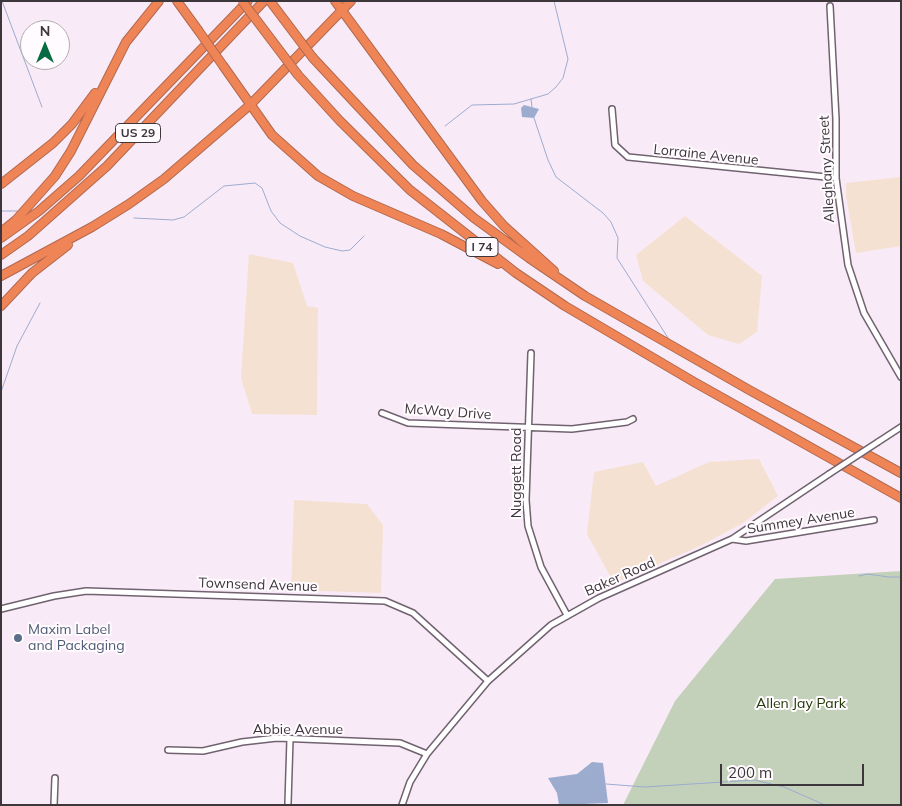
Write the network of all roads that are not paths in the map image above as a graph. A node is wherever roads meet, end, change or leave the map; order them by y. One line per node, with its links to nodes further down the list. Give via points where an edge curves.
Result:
1 (159, 1): 11 (highway, via 134,30)
2 (177, 1): 12 (highway, bridge)
3 (242, 1): 20 (highway, I 74, bridge, via 298,75 340,121 410,190)
4 (248, 1): 18 (highway, US 29, via 79,176 40,211)
5 (264, 1): 19 (highway, US 29, via 107,166 35,231)
6 (270, 1): 22 (highway, I 74, bridge, via 312,58 413,165 474,218)
7 (335, 1): 10 (highway)
8 (351, 1): 10 (highway)
9 (830, 6): 14 (street, Alleghany Street)
10 (342, 11): 12 (highway); 22 (highway, via 482,201 504,226)
11 (111, 68): 15 (highway, via 72,124); 17 (highway, via 71,151 16,220)
12 (250, 105): 16 (highway, via 157,184); 20 (highway, via 272,135 318,176 353,196 441,234)
13 (612, 109): 14 (street, Lorraine Avenue, via 615,145 628,157)
14 (836, 178): 25 (street, Alleghany Street, via 841,228 854,286 871,327)
15 (1, 184)
16 (92, 227): 21 (highway); 23 (highway, via 32,273)
17 (1, 232)
18 (1, 238)
19 (1, 255)
20 (516, 274): 31 (highway, I 74, via 694,382)
21 (1, 276)
22 (585, 296): 30 (highway, I 74)
23 (1, 306)
24 (531, 353): 29 (street, Nuggett Road)
25 (901, 377)
26 (382, 413): 29 (street, McWay Drive, via 408,423)
27 (633, 419): 29 (street, McWay Drive, via 580,428)
28 (901, 427): 33 (street, Baker Road, bridge)
29 (528, 428): 35 (street, Nuggett Road, via 528,526 541,566)
30 (901, 473)
31 (901, 498)
32 (874, 520): 33 (street, Summey Avenue, via 746,541)
33 (732, 539): 35 (street, Baker Road)
34 (1, 609): 36 (street, Townsend Avenue, via 86,592 384,601 412,613)
35 (567, 615): 36 (street, Baker Road, via 533,639)
36 (488, 681): 39 (street, Baker Road)
37 (290, 739): 38 (street, Abbie Avenue, via 260,739 203,750); 39 (street, Abbie Avenue, via 400,743); 41 (street)
38 (168, 750)
39 (427, 754): 43 (street, Baker Road, via 410,782)
40 (55, 778): 42 (street)
41 (288, 803)
42 (54, 805)
43 (402, 805)

